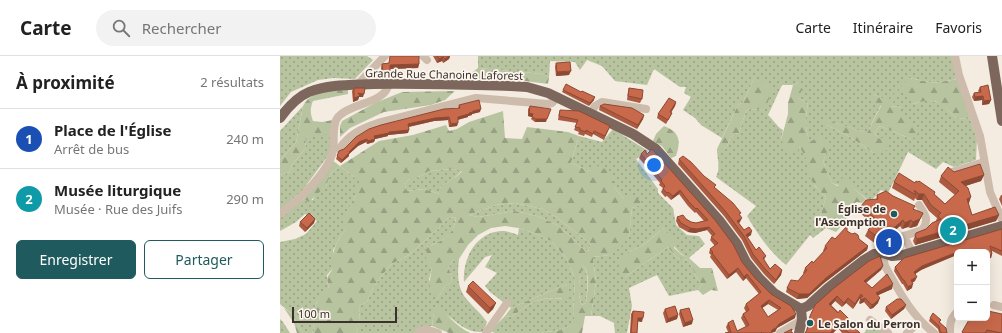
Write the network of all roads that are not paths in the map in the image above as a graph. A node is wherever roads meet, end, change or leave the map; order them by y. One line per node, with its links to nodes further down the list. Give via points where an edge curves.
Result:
1 (385, 56): 4 (street)
2 (955, 56): 12 (street, via 980,136)
3 (992, 56): 10 (main road)
4 (358, 84): 5 (main road, Grande Rue Chanoine Laforest); 9 (main road, Grande Rue Chanoine Laforest, via 308,92 289,106)
5 (389, 84): 6 (main road, Grande Rue Chanoine Laforest, via 511,86 538,89); 15 (street, via 386,92 380,96 339,116 335,122 333,152 323,171 302,196)
6 (558, 97): 8 (main road, Grande Rue Chanoine Laforest); 11 (street, via 548,104 476,98 363,128)
7 (646, 108): 8 (street, via 602,102)
8 (591, 113): 22 (main road, Grande Rue Chanoine Laforest, via 634,134 656,149 719,220 759,278 769,289)
9 (280, 118)
10 (1002, 121)
11 (339, 149)
12 (984, 162): 13 (street); 16 (street, via 990,192)
13 (952, 172)
14 (919, 205): 18 (street, via 926,216 926,223 922,230)
15 (280, 214)
16 (1002, 220)
17 (1002, 226): 19 (main road)
18 (904, 236): 19 (street); 20 (street, via 891,242)
19 (916, 250): 20 (main road, via 903,255)
20 (878, 254): 22 (main road, via 864,260 816,300); 26 (street, via 907,305)
21 (506, 303): 29 (street)
22 (801, 309): 24 (main road)
23 (954, 316): 35 (street, via 950,321)
24 (802, 320): 30 (street); 31 (main road)
25 (870, 320): 32 (street)
26 (920, 321): 33 (street); 34 (street)
27 (418, 333): 28 (street, via 425,330)
28 (438, 333)
29 (486, 333)
30 (780, 333)
31 (799, 333)
32 (888, 333)
33 (907, 333)
34 (934, 333)
35 (950, 333)

